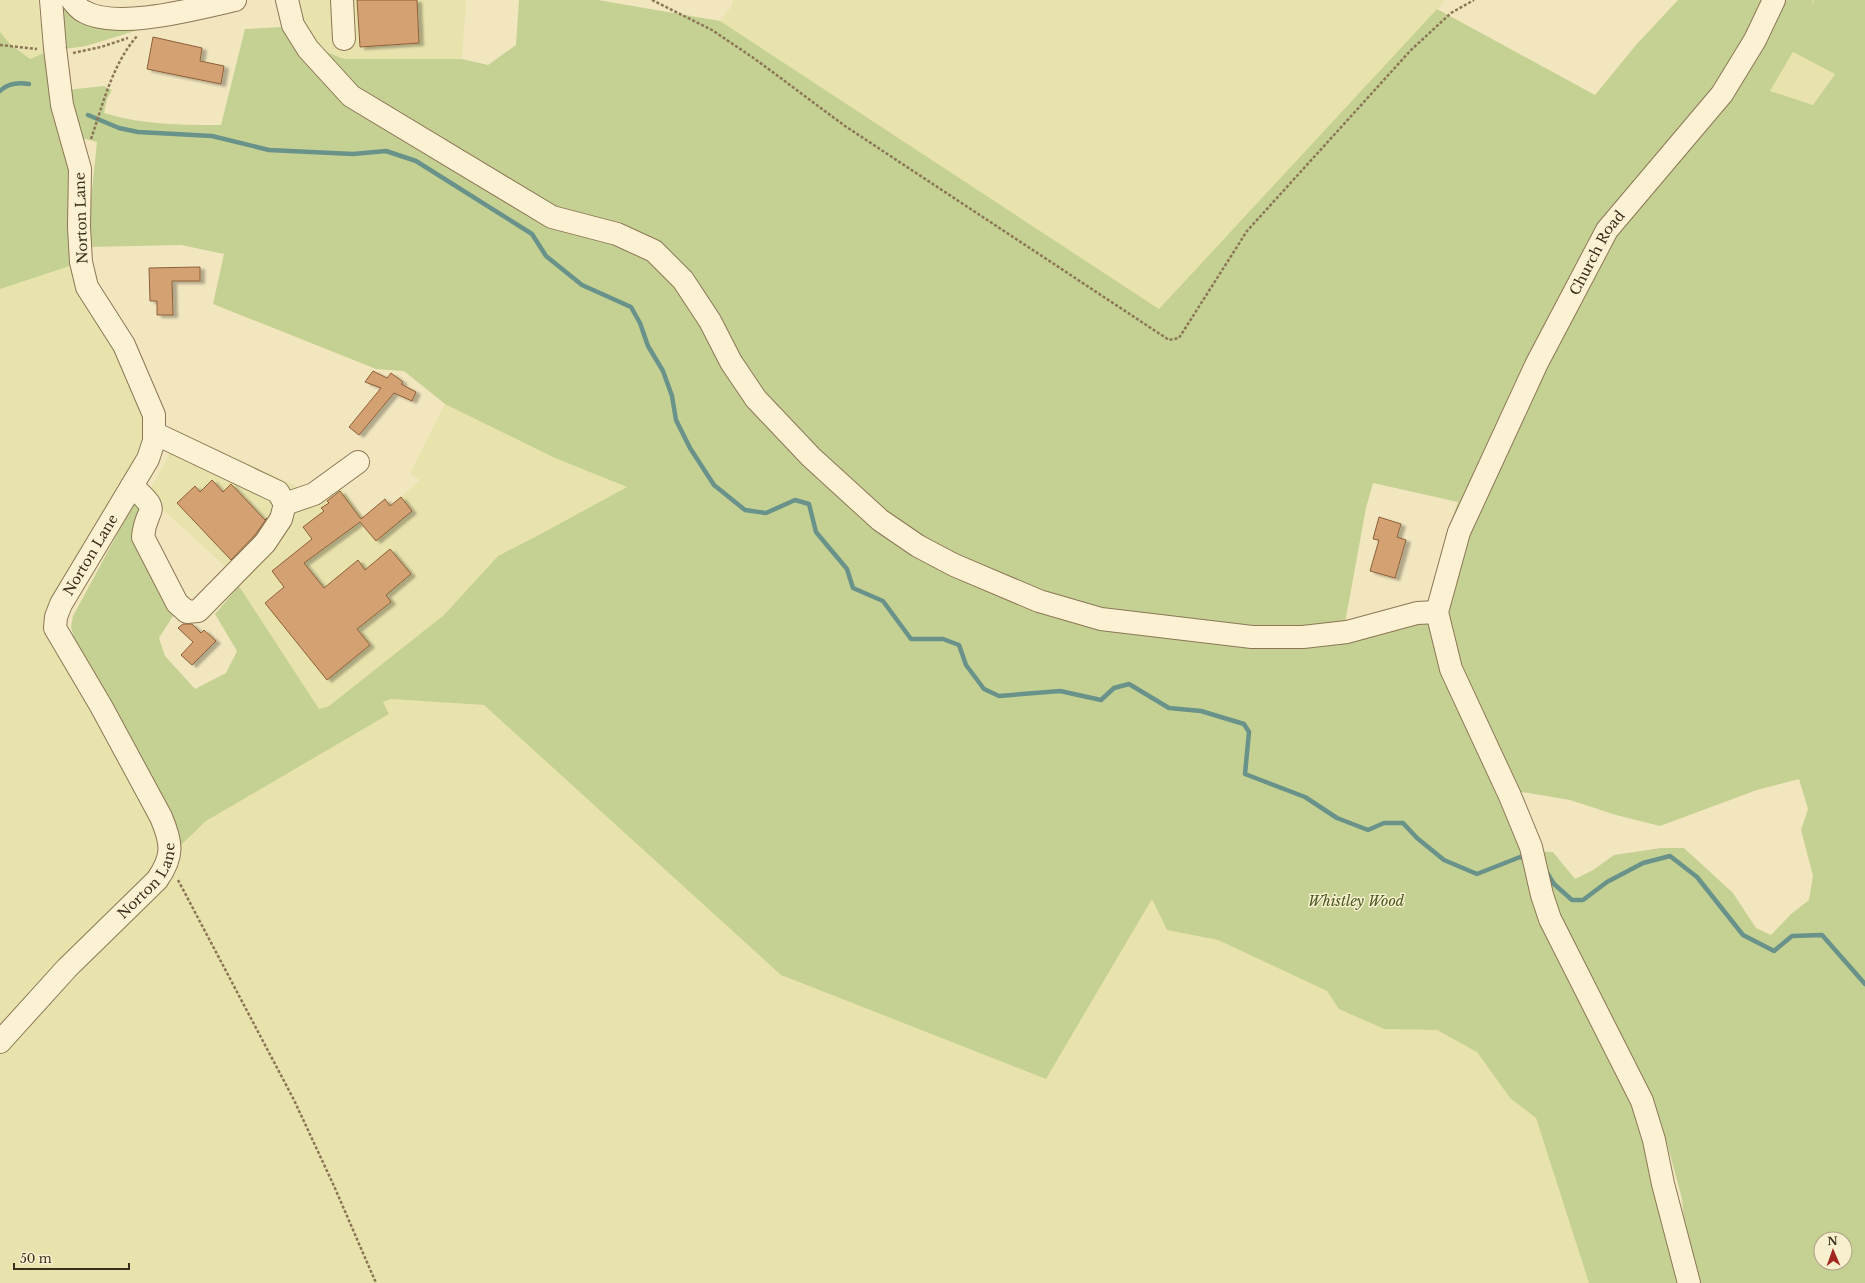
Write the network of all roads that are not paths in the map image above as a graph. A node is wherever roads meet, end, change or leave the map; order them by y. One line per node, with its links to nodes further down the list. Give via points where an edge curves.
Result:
1 (52, 0): 8 (street, Norton Lane, via 62,105 80,169 79,227 82,262 88,287 124,345 154,415)
2 (72, 0): 3 (street, via 82,10 94,16 107,18 153,18)
3 (235, 0)
4 (287, 0): 12 (street, via 293,25 308,49 351,96 552,217 617,234 654,251 683,280 756,399 811,457 880,520 918,546 954,565 1039,601 1101,619 1138,624 1252,637 1303,637 1347,632 1418,613)
5 (342, 0): 7 (street)
6 (1774, 0): 12 (street, Church Road, via 1755,40 1722,94 1607,230 1537,363 1459,532)
7 (344, 39)
8 (154, 433): 10 (street, Norton Lane, via 148,459); 11 (street, via 278,492)
9 (358, 462): 11 (street, via 314,494)
10 (132, 486): 11 (street, via 150,502 152,511 144,526 143,537 177,603 187,612 198,611 265,543 281,519); 13 (street, Norton Lane, via 61,604 56,617 56,628 161,817 169,835 170,852 165,868 157,880 68,968)
11 (285, 504)
12 (1437, 612): 14 (street, via 1451,669 1532,850 1550,919 1642,1101)
13 (0, 1042)
14 (1689, 1283)

